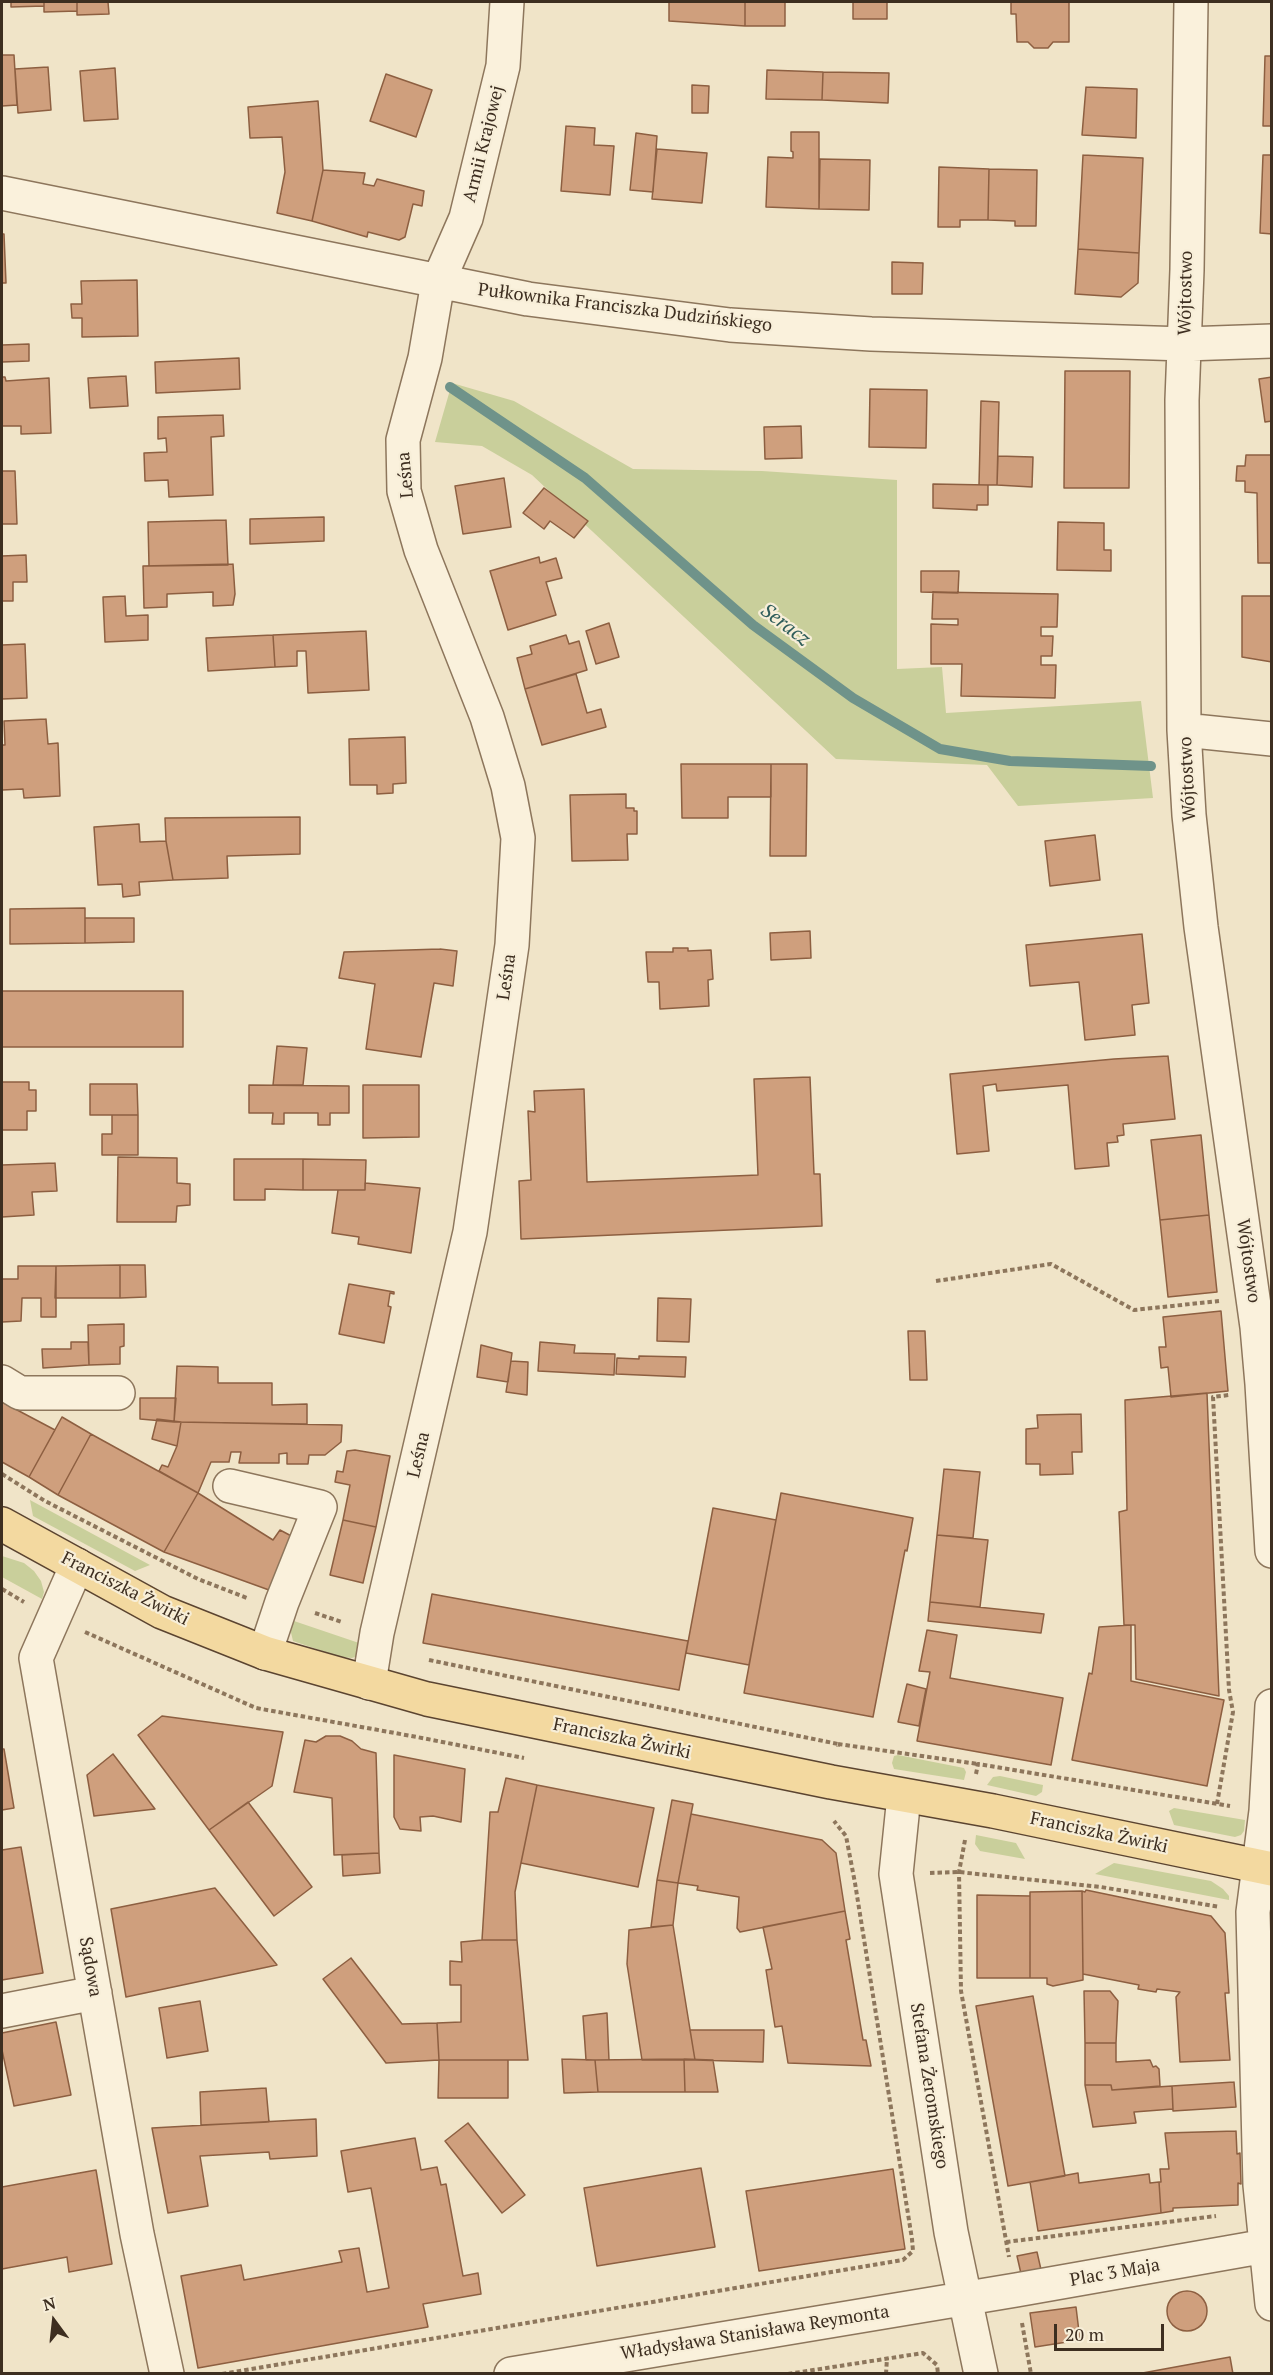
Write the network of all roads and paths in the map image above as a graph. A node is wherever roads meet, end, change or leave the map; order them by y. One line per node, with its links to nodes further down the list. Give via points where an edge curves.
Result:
1 (507, 2): 4 (street, Armii Krajowej, via 503,66 466,218)
2 (1191, 2): 6 (street, Wójtostwo)
3 (2, 193): 4 (street, Pułkownika Franciszka Dudzińskiego)
4 (438, 282): 6 (street, Pułkownika Franciszka Dudzińskiego, via 528,299 730,326); 18 (street, Leśna, via 425,358 403,440 404,491 421,550 486,717 508,786 518,838 512,945 471,1232)
5 (1272, 341): 6 (street, Pułkownika Franciszka Dudzińskiego)
6 (1185, 344): 7 (street, Wójtostwo)
7 (1184, 730): 8 (street); 10 (street, Wójtostwo, via 1201,927)
8 (1272, 739)
9 (936, 1281): 10 (path, via 1051,1264 1134,1310)
10 (1253, 1299): 15 (street, Wójtostwo)
11 (2, 1382): 12 (street, via 20,1393)
12 (118, 1393)
13 (230, 1486): 17 (street, via 320,1507)
14 (2, 1524): 16 (main road, Franciszka Żwirki)
15 (1272, 1551)
16 (77, 1565): 17 (main road, Franciszka Żwirki, via 162,1612); 28 (street, Sądowa, via 36,1658)
17 (265, 1653): 18 (main road, Franciszka Żwirki)
18 (369, 1683): 22 (main road, Franciszka Żwirki, via 427,1699)
19 (1272, 1706): 25 (street)
20 (838, 1744): 21 (path)
21 (978, 1764)
22 (904, 1796): 25 (main road, Franciszka Żwirki); 34 (street, Stefana Żeromskiego, via 896,1874)
23 (828, 1820): 38 (path, via 836,1821 846,1836 913,2251 903,2260)
24 (963, 1851): 26 (path)
25 (1266, 1868): 32 (street, via 1253,1912 1260,2185)
26 (959, 1872): 27 (path, via 1101,1887); 31 (path, via 961,1991)
27 (1222, 1907)
28 (94, 1993): 29 (street); 37 (street, Sądowa, via 137,2234)
29 (2, 2011)
30 (1219, 2216): 31 (path)
31 (1006, 2242): 33 (path)
32 (1266, 2246): 33 (street, Plac 3 Maja); 35 (street)
33 (1016, 2290): 34 (street, Plac 3 Maja); 44 (path)
34 (964, 2298): 39 (street, Władysława Stanisława Reymonta); 43 (street, Stefana Żeromskiego)
35 (1272, 2304)
36 (886, 2358): 40 (path); 41 (path); 42 (path, via 923,2353 937,2365)
37 (167, 2373)
38 (222, 2373)
39 (511, 2373)
40 (788, 2373)
41 (886, 2373)
42 (938, 2373)
43 (981, 2373)
44 (1031, 2373)

